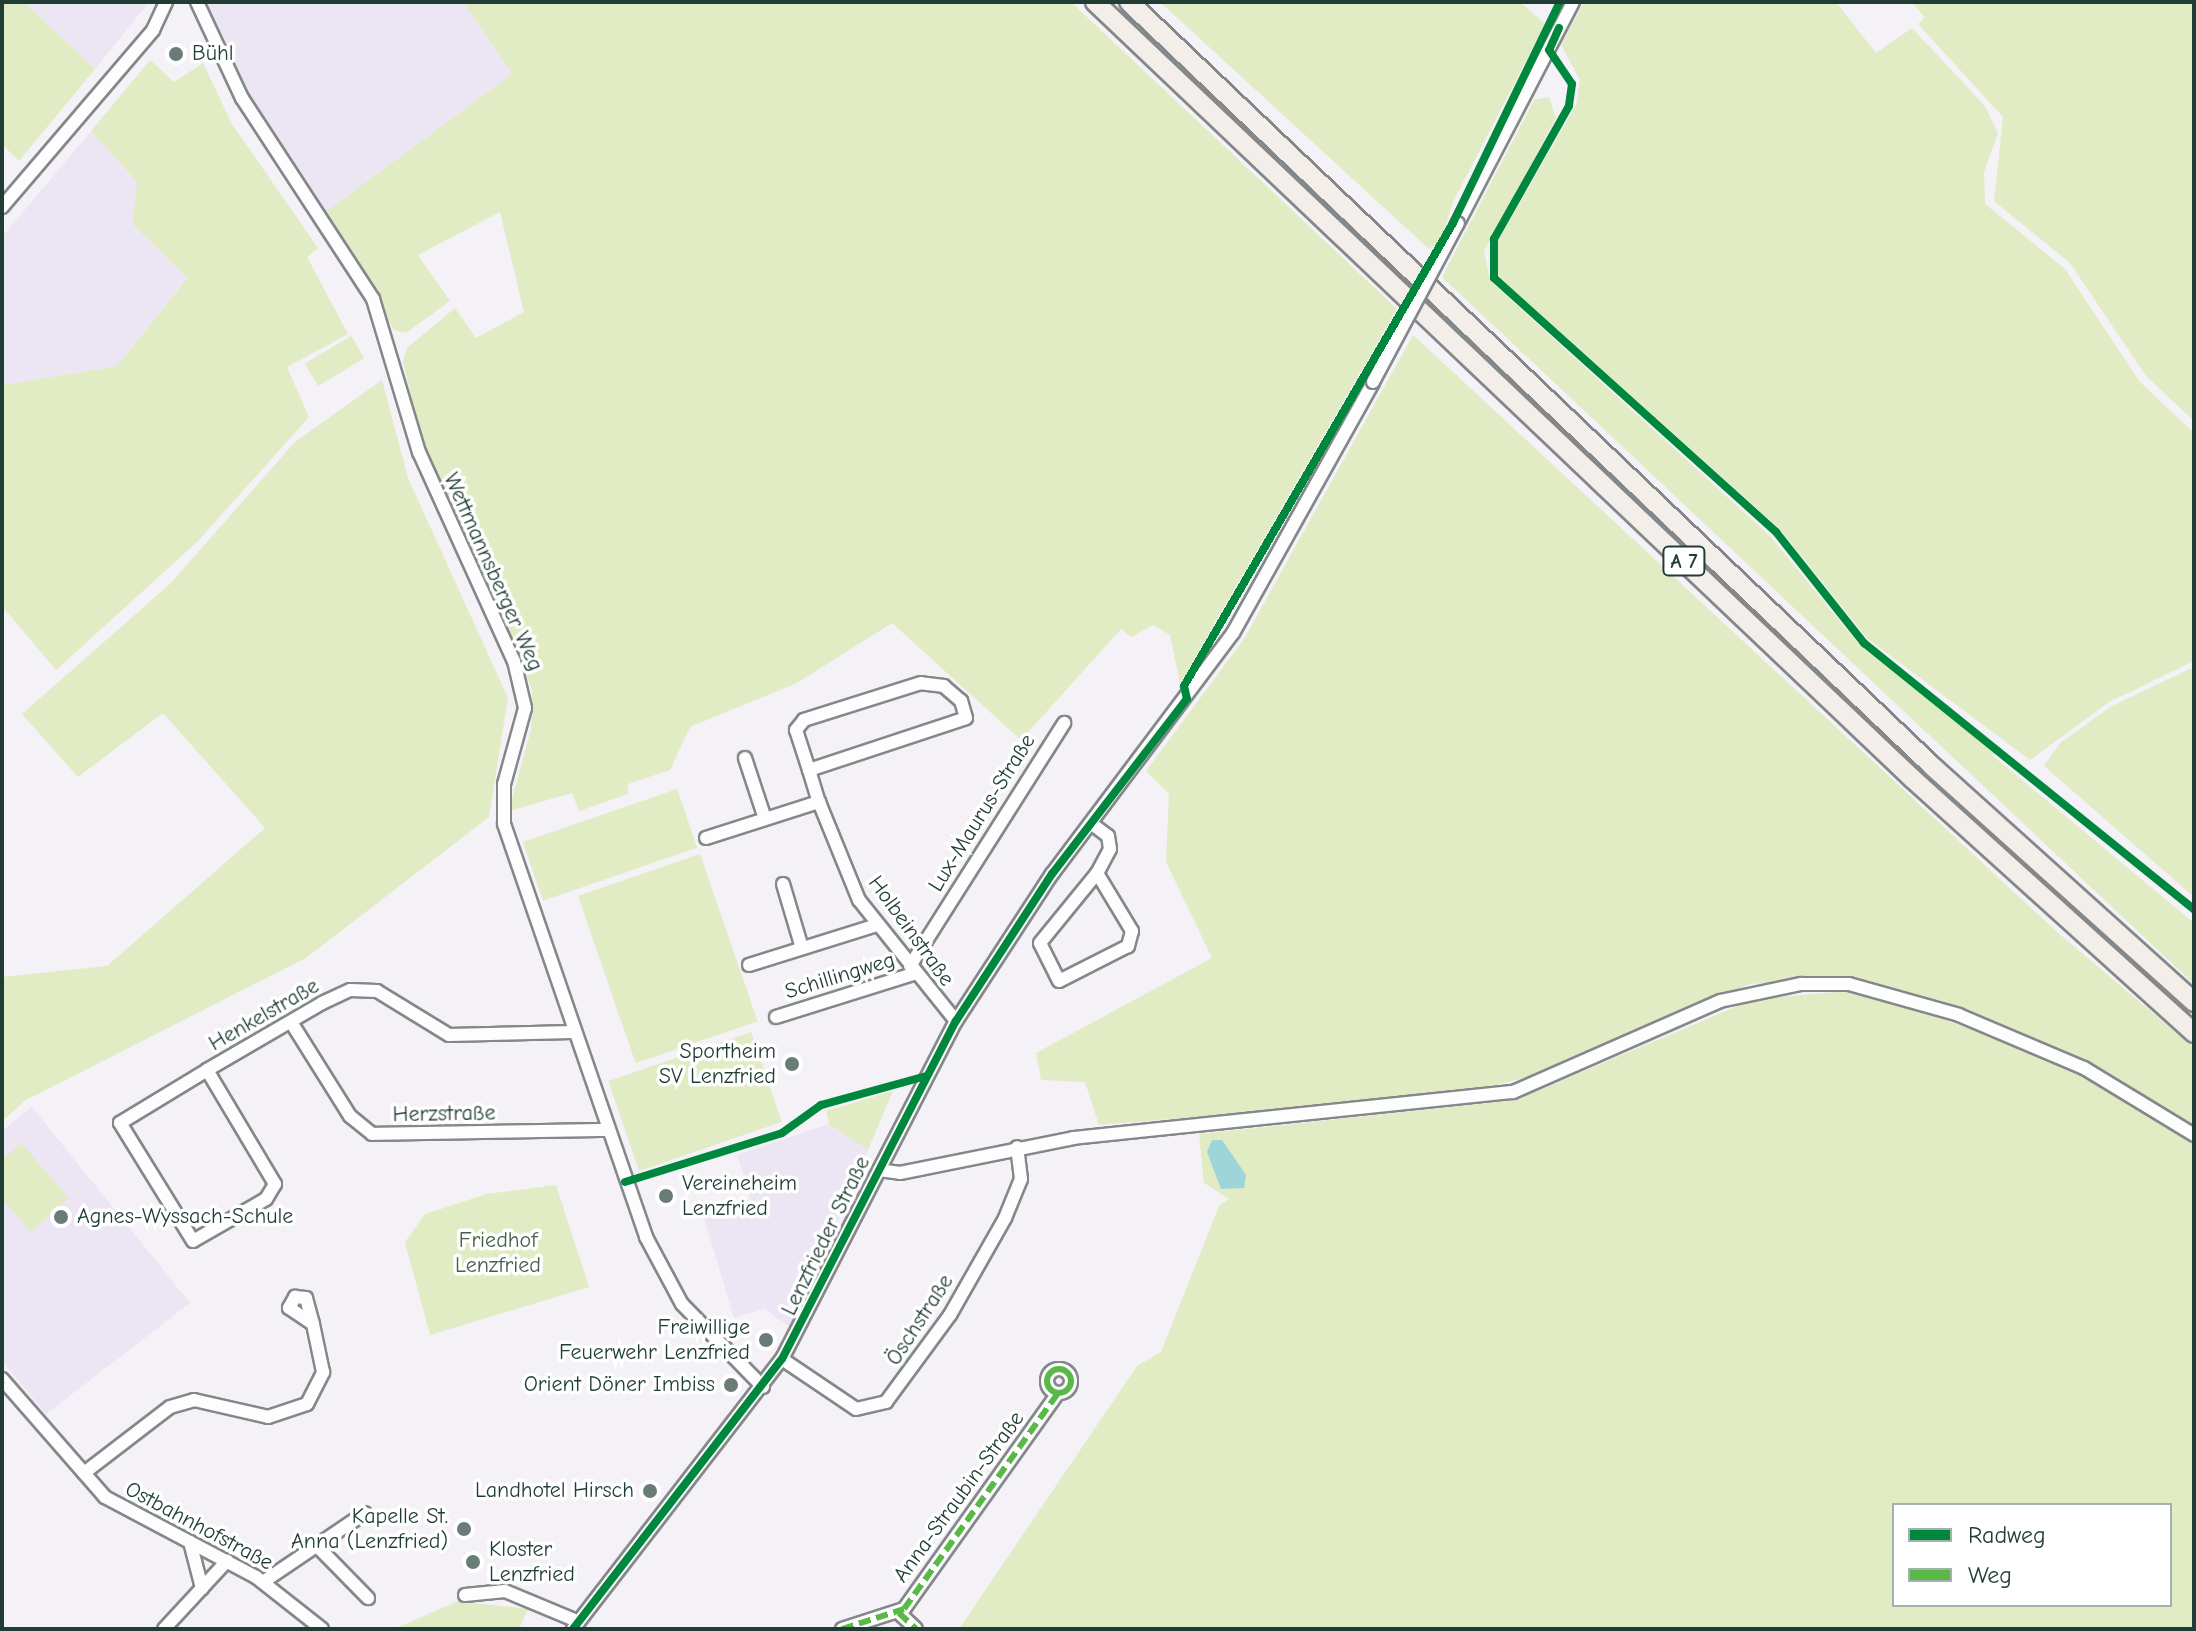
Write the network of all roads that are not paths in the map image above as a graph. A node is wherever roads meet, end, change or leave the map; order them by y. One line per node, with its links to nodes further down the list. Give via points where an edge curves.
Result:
1 (166, 2): 6 (street, via 153,30)
2 (197, 2): 24 (street, Wettmannsberger Weg, via 242,98 373,299 419,452 514,661 525,708 504,784 504,824)
3 (1095, 2): 25 (highway, A 7, via 1925,790)
4 (1129, 2): 20 (highway, A 7, via 1932,766)
5 (1573, 2): 12 (street, Lenzfrieder Straße, bridge, via 1373,382 1233,633)
6 (2, 207)
7 (1064, 723): 19 (street, Lux-Maurus-Straße)
8 (745, 758): 11 (street)
9 (809, 770): 9 (street, Holbeinstraße, via 796,730 804,720 931,682 955,694 966,718); 10 (street, Holbeinstraße)
10 (819, 802): 11 (street); 16 (street, Holbeinstraße, via 847,874)
11 (765, 819): 13 (street)
12 (1092, 824): 14 (street, via 1108,836 1110,849); 22 (street, Lenzfrieder Straße)
13 (706, 838)
14 (1097, 873): 14 (street, via 1132,931 1128,946 1059,981 1040,943)
15 (783, 884): 17 (street)
16 (877, 925): 17 (street); 19 (street, Holbeinstraße)
17 (802, 948): 18 (street)
18 (749, 965)
19 (913, 970): 21 (street, Schillingweg); 22 (street, Holbeinstraße)
20 (2194, 1002)
21 (776, 1017)
22 (956, 1021): 30 (street, Lenzfrieder Straße)
23 (291, 1022): 24 (street, Henkelstraße, via 350,990 377,991 449,1035); 26 (street, Henkelstraße); 27 (street, Herzstraße, via 350,1116 372,1134)
24 (572, 1032): 27 (street, Wettmannsberger Weg)
25 (2194, 1033)
26 (207, 1070): 26 (street, Henkelstraße, via 275,1184 266,1199 193,1241 120,1123)
27 (608, 1130): 34 (street, Wettmannsberger Weg, via 669,1283)
28 (2194, 1135): 29 (street, via 2084,1068 1959,1015 1849,984 1753,991 1513,1092)
29 (1017, 1147): 30 (street, via 900,1173); 32 (street, Öschstraße, via 1021,1179 1005,1218 950,1315 886,1402 856,1409)
30 (879, 1170): 32 (street, Lenzfrieder Straße)
31 (313, 1324): 36 (street, via 323,1372 307,1404 268,1417 194,1400 170,1407)
32 (782, 1359): 34 (street, Lenzfrieder Straße)
33 (2, 1380): 36 (street, Ostbahnhofstraße)
34 (763, 1387): 46 (street, Lenzfrieder Straße)
35 (1058, 1393): 45 (street, Anna-Straubin-Straße)
36 (84, 1473): 38 (street, Ostbahnhofstraße, via 141,1522)
37 (365, 1513): 39 (street)
38 (190, 1542): 40 (street, Ostbahnhofstraße); 42 (street)
39 (317, 1546): 41 (street); 44 (street)
40 (227, 1561): 41 (street, Ostbahnhofstraße); 42 (street)
41 (263, 1582): 48 (street, Ostbahnhofstraße)
42 (202, 1588): 47 (street)
43 (465, 1595): 46 (street, via 505,1591)
44 (368, 1598)
45 (899, 1613): 49 (street, Anna-Straubin-Straße); 50 (street)
46 (575, 1626)
47 (164, 1629)
48 (322, 1629)
49 (842, 1629)
50 (916, 1629)

